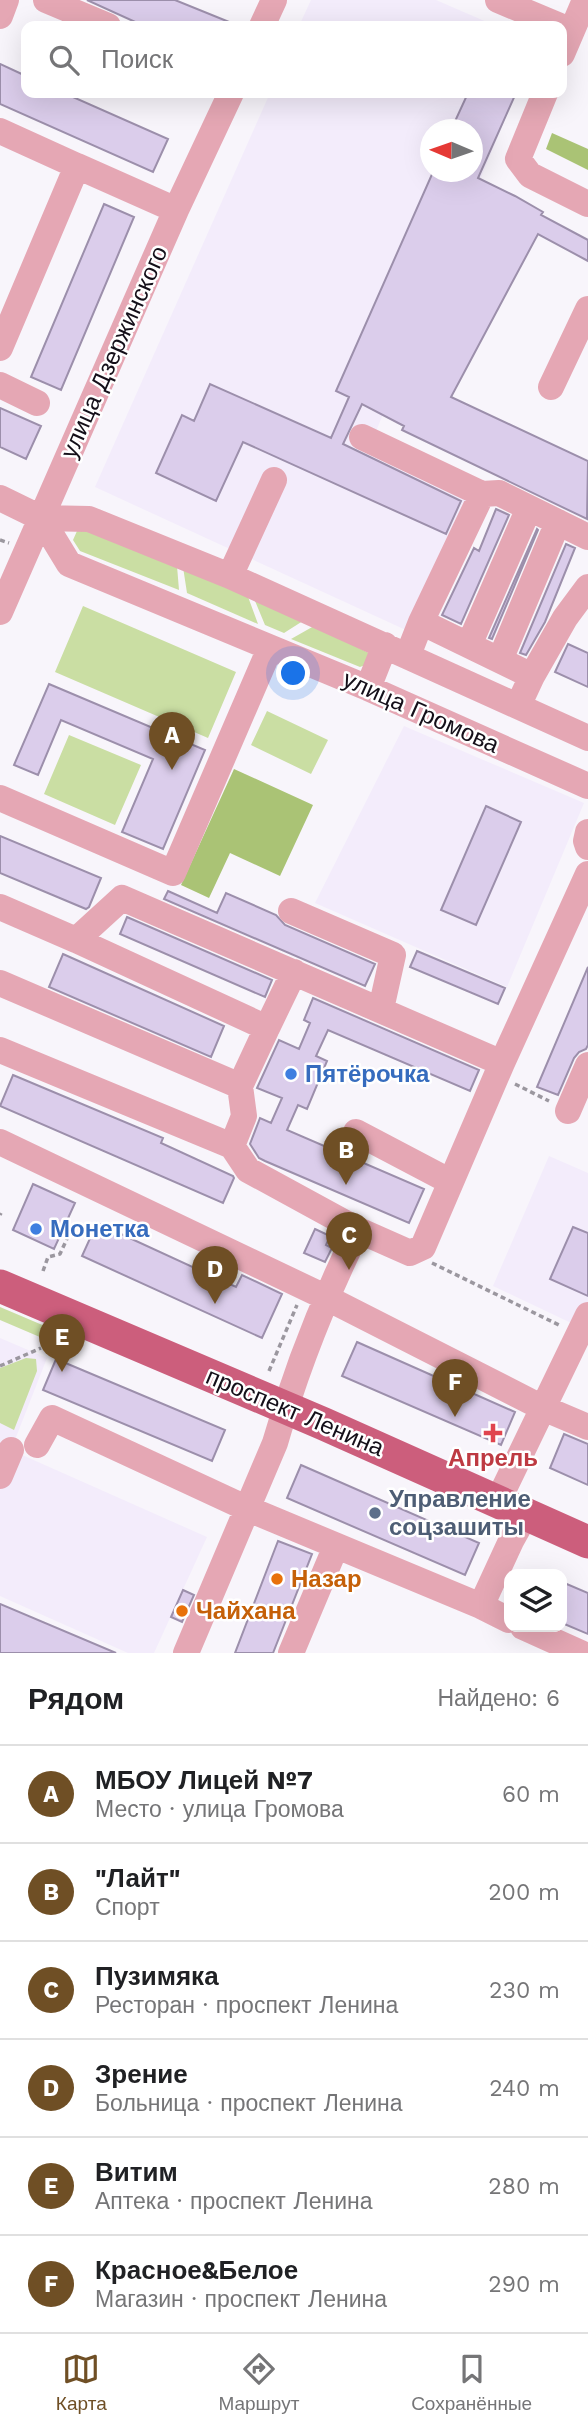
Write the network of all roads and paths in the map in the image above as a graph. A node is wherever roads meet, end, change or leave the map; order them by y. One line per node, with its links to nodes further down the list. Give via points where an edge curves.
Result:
1 (6, 0): 5 (street)
2 (46, 0): 6 (street)
3 (498, 0): 7 (street)
4 (585, 0): 8 (street)
5 (0, 16)
6 (96, 21)
7 (541, 21)
8 (569, 35)
9 (229, 98): 14 (street, улица Дзержинского)
10 (543, 98): 13 (street, via 518,159 530,175)
11 (0, 131): 12 (street)
12 (77, 166): 14 (street); 16 (street)
13 (588, 204)
14 (176, 210): 25 (street, улица Дзержинского)
15 (588, 309): 18 (street)
16 (0, 348)
17 (0, 385): 19 (street)
18 (551, 387)
19 (37, 403)
20 (362, 437): 22 (street)
21 (274, 480): 28 (street)
22 (482, 494): 24 (street, via 499,493); 31 (street)
23 (0, 498): 25 (street, улица Громова)
24 (529, 508): 26 (street); 33 (street)
25 (41, 518): 28 (street, улица Громова, via 89,519); 30 (street, улица Дзержинского); 34 (street, улица Громова, via 69,564)
26 (558, 522): 27 (street); 36 (street)
27 (588, 537)
28 (230, 576): 35 (street, улица Громова)
29 (588, 586): 32 (street)
30 (0, 611)
31 (421, 622): 33 (street); 35 (street)
32 (577, 623): 37 (street)
33 (469, 645): 36 (street)
34 (270, 648): 38 (street, улица Громова); 42 (street, via 173,873)
35 (396, 650): 38 (street); 39 (street, улица Громова)
36 (500, 660): 37 (street)
37 (532, 676): 39 (street)
38 (368, 688): 41 (street, улица Громова)
39 (518, 706): 40 (street, улица Громова)
40 (588, 738)
41 (588, 786)
42 (0, 798)
43 (588, 832): 44 (street)
44 (588, 847)
45 (588, 874): 55 (street)
46 (0, 907): 48 (street)
47 (291, 911): 51 (street, via 393,954)
48 (76, 940): 49 (street, via 122,898); 52 (street)
49 (294, 972): 51 (street); 52 (street)
50 (0, 983): 56 (street)
51 (381, 1009): 55 (street)
52 (267, 1028): 56 (street)
53 (0, 1050): 60 (street)
54 (588, 1065): 57 (street)
55 (500, 1069): 57 (path); 61 (street)
56 (240, 1086): 60 (street, via 244,1115)
57 (568, 1111)
58 (356, 1132): 61 (street)
59 (0, 1142): 67 (street)
60 (232, 1146): 63 (street, via 248,1170)
61 (451, 1182): 64 (street, via 424,1247)
62 (72, 1228): 65 (path, via 60,1255 48,1257)
63 (358, 1230): 64 (street); 67 (street)
64 (411, 1253): 68 (path)
65 (43, 1271)
66 (0, 1286): 72 (main road, проспект Ленина)
67 (315, 1292): 71 (path); 72 (street); 73 (street)
68 (583, 1325): 73 (street)
69 (41, 1348): 70 (path)
70 (0, 1366)
71 (269, 1371)
72 (285, 1408): 78 (street); 79 (main road, проспект Ленина)
73 (543, 1408): 74 (street); 79 (street)
74 (588, 1427)
75 (37, 1446): 78 (street, via 52,1418)
76 (11, 1450): 77 (street)
77 (0, 1476)
78 (246, 1508): 81 (street); 85 (street)
79 (512, 1508): 80 (main road, проспект Ленина); 82 (street, via 511,1541)
80 (588, 1542)
81 (336, 1546): 82 (street); 86 (street)
82 (481, 1606): 83 (street)
83 (504, 1618)
84 (534, 1632): 87 (street)
85 (186, 1653)
86 (290, 1653)
87 (581, 1653)

